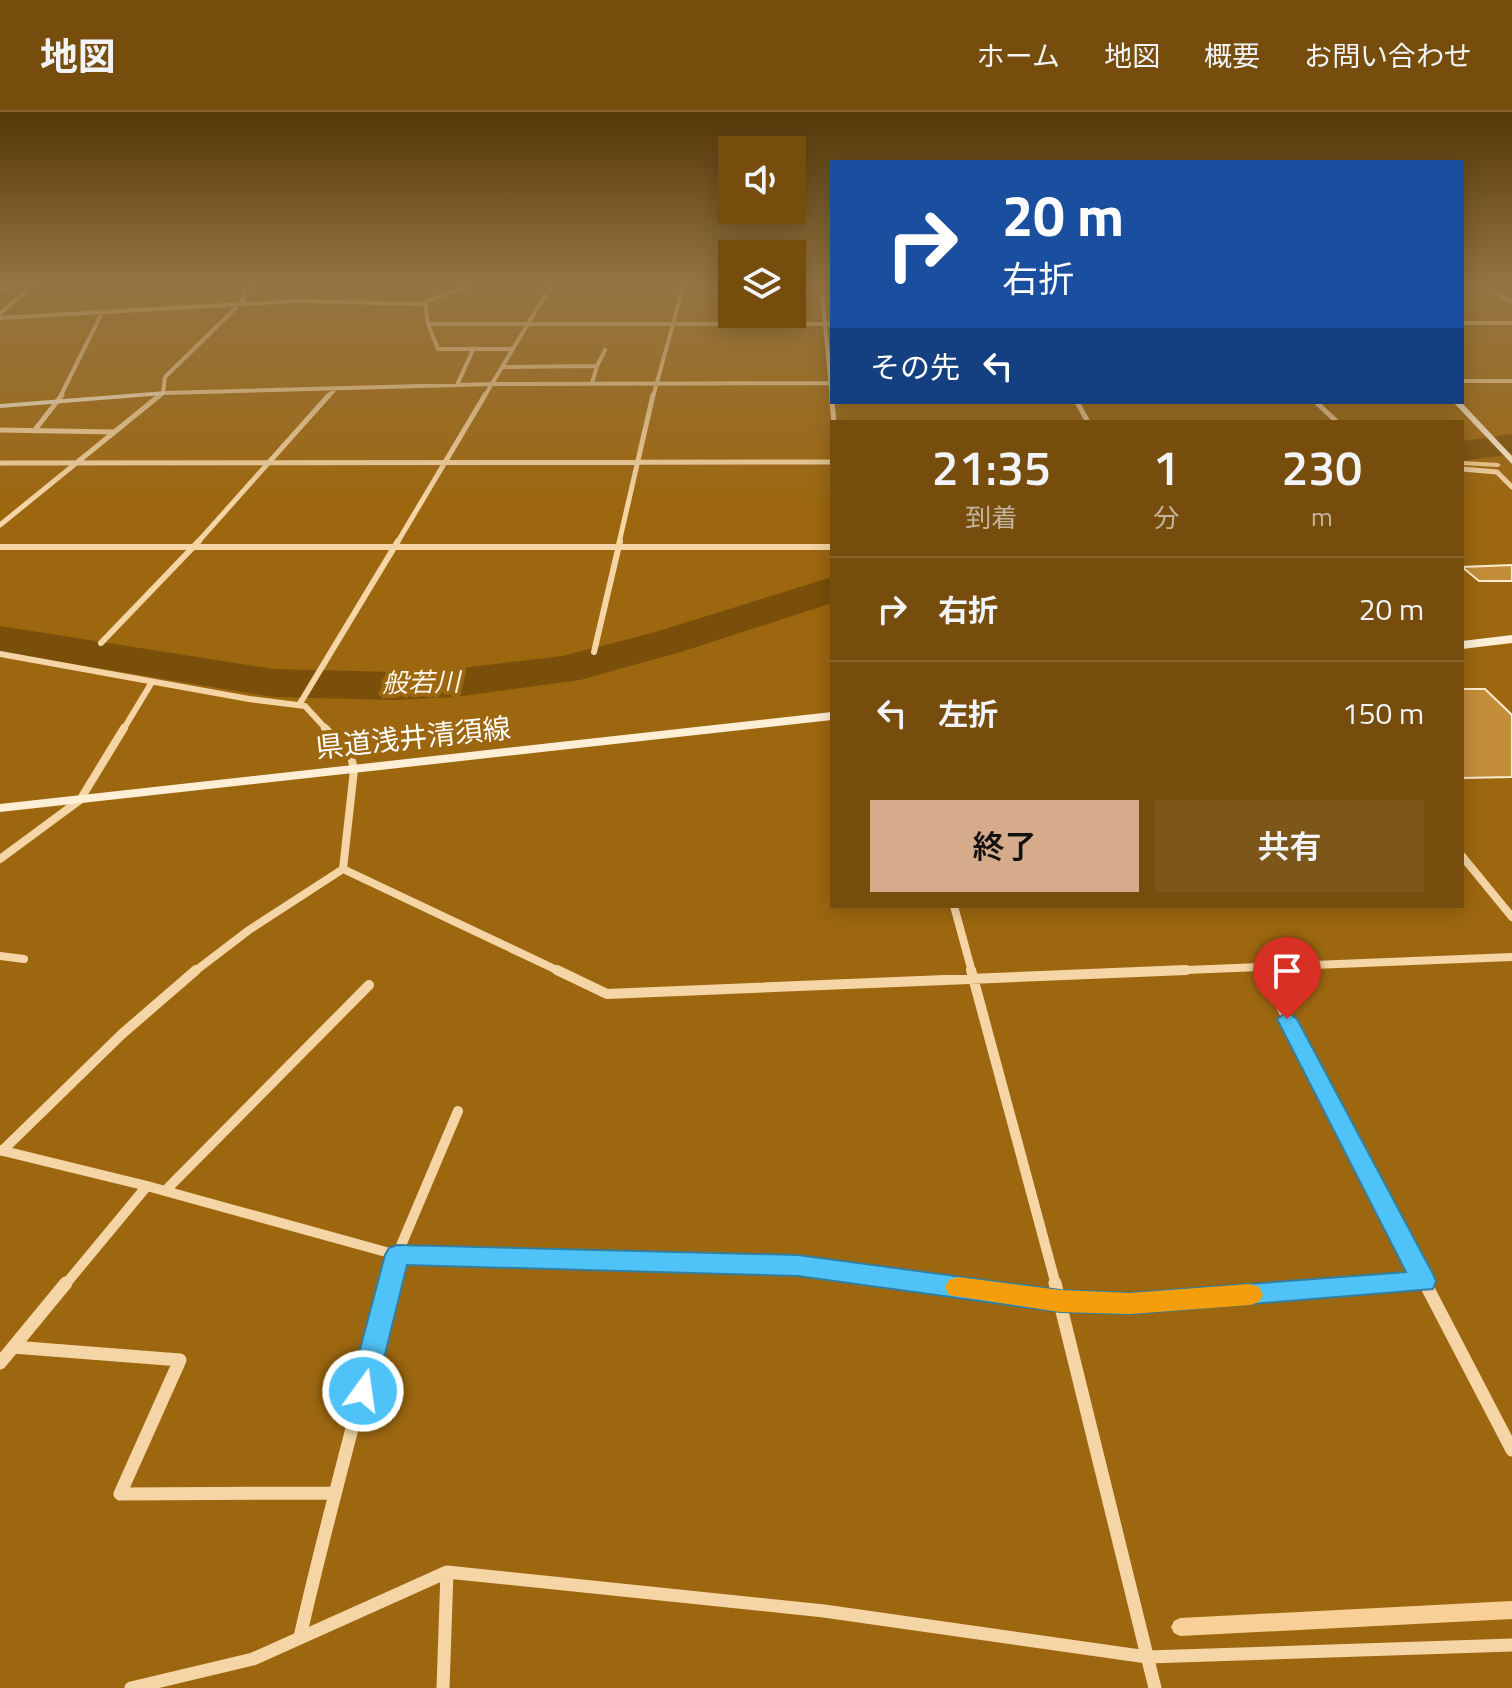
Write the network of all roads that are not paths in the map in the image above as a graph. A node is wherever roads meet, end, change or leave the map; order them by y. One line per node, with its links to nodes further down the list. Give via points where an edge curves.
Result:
1 (80, 358): 18 (street)
2 (185, 358): 17 (street, via 165,377)
3 (470, 358): 15 (street)
4 (508, 358): 8 (street)
5 (601, 358): 7 (street)
6 (663, 358): 14 (street)
7 (597, 366): 8 (street); 11 (street)
8 (502, 367): 13 (street)
9 (1464, 381): 10 (street)
10 (1512, 381)
11 (592, 383): 13 (street); 14 (street)
12 (830, 383): 14 (street)
13 (494, 384): 15 (street); 27 (street)
14 (656, 384): 28 (street)
15 (457, 385): 16 (street)
16 (336, 388): 17 (street); 32 (street)
17 (163, 393): 18 (street); 25 (street)
18 (58, 401): 21 (street); 24 (street)
19 (1318, 404): 22 (street)
20 (1459, 404): 26 (street)
21 (0, 406)
22 (1335, 420)
23 (0, 430): 24 (street)
24 (34, 431): 25 (street)
25 (115, 432): 31 (street)
26 (1512, 461)
27 (444, 462): 28 (street); 32 (street); 38 (street)
28 (637, 462): 29 (street); 40 (street)
29 (830, 462)
30 (0, 463): 31 (street)
31 (76, 463): 32 (street); 35 (street)
32 (266, 463): 37 (street)
33 (1464, 469): 34 (street, via 1497,472)
34 (1512, 487)
35 (0, 525)
36 (0, 547): 37 (street)
37 (193, 547): 38 (street); 42 (street)
38 (391, 547): 40 (street); 47 (street)
39 (830, 547): 40 (street)
40 (617, 548): 44 (street)
41 (1512, 639): 43 (street)
42 (101, 643)
43 (1464, 645)
44 (594, 652)
45 (0, 654): 46 (street)
46 (152, 682): 47 (street); 50 (street)
47 (299, 705): 49 (street, via 351,756)
48 (830, 716): 49 (street, 県道浅井清須線)
49 (354, 770): 50 (street, 県道浅井清須線); 54 (street)
50 (80, 800): 51 (street, 県道浅井清須線); 53 (street)
51 (0, 808)
52 (1464, 858): 56 (street)
53 (0, 859)
54 (343, 869): 61 (street, via 607,994); 64 (street, via 196,968)
55 (954, 908): 61 (street)
56 (1512, 917)
57 (0, 956): 59 (street)
58 (1512, 957): 60 (street)
59 (24, 959)
60 (1260, 967): 61 (street); 68 (street)
61 (972, 978): 69 (street)
62 (369, 985): 66 (street)
63 (458, 1111): 67 (street)
64 (1, 1150): 65 (street)
65 (147, 1186): 66 (street); 70 (street)
66 (165, 1191): 67 (street)
67 (397, 1255): 69 (street, via 798,1266); 73 (street)
68 (1424, 1281): 69 (street, via 1130,1304); 72 (street)
69 (1060, 1301): 77 (street)
70 (13, 1347): 71 (street); 73 (street, via 180,1360 120,1494)
71 (0, 1363)
72 (1512, 1450)
73 (333, 1493): 75 (street)
74 (447, 1572): 75 (street); 77 (street, via 824,1611); 79 (street)
75 (300, 1637): 78 (street, via 253,1659)
76 (1512, 1645): 77 (street)
77 (1147, 1657): 80 (street)
78 (131, 1688)
79 (443, 1688)
80 (1155, 1688)

